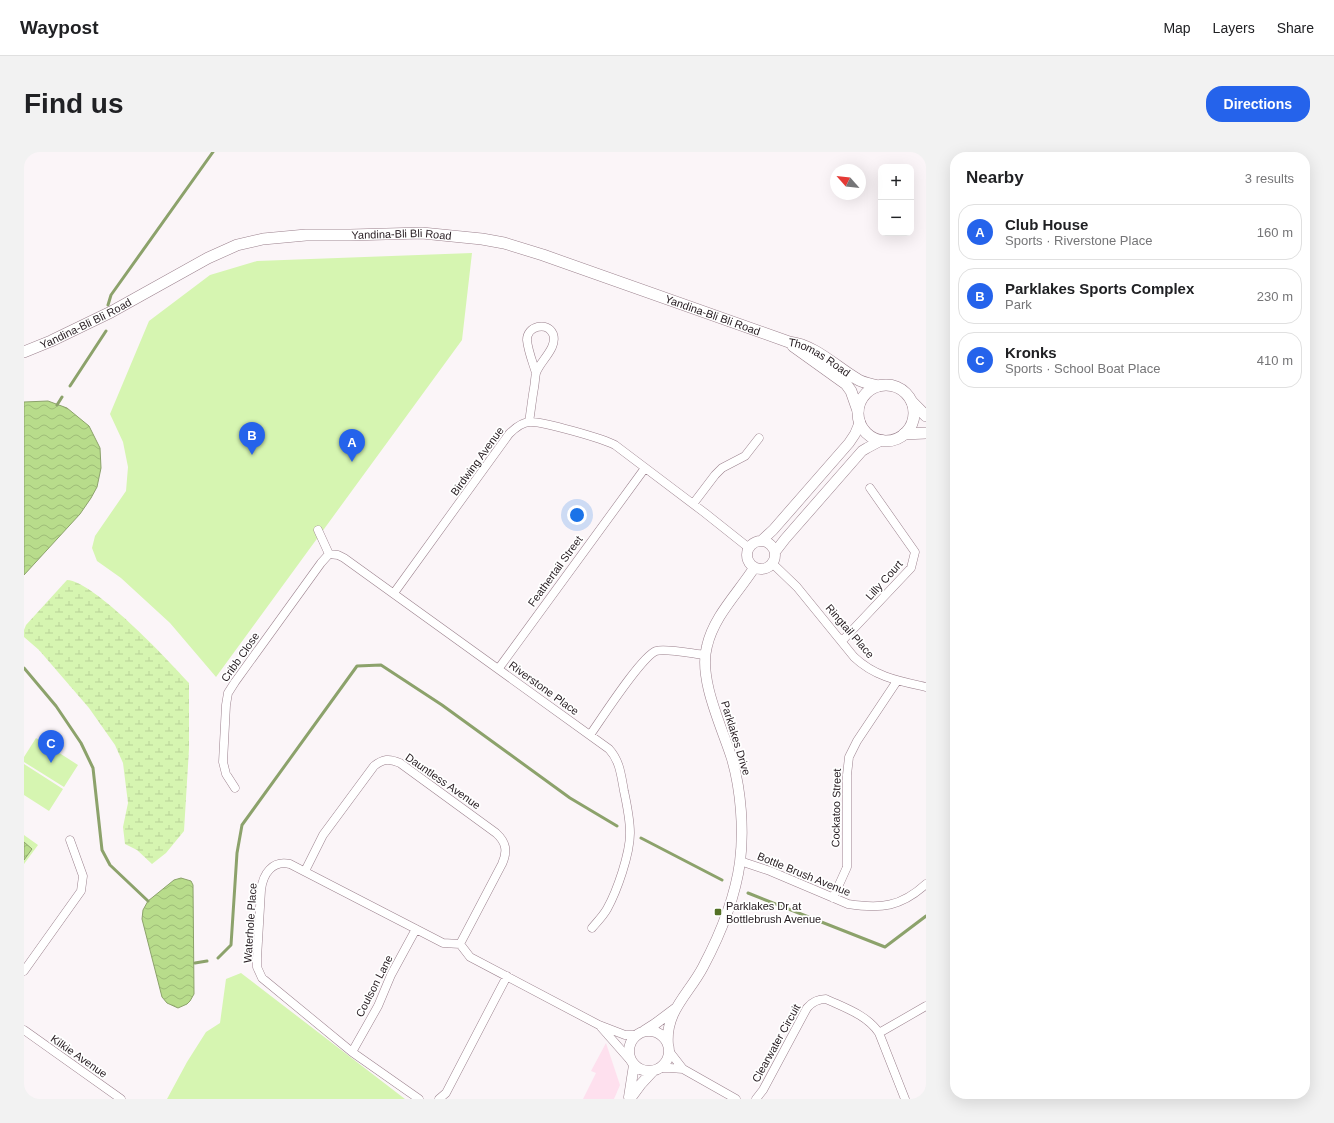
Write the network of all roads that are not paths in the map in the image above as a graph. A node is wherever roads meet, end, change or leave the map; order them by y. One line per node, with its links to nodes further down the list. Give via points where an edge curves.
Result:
1 (789, 342): 2 (main road, Yandina-Bli Bli Road, via 520,248 482,239 422,232 306,235 263,239 237,246 208,258 51,342); 4 (main road, Thomas Road, via 798,343 825,357 857,380); 7 (main road, Thomas Road, via 846,384 853,395)
2 (24, 352)
3 (536, 373): 3 (street, via 527,338 534,328 544,326 549,328 554,338); 8 (street)
4 (878, 386): 5 (main road, via 898,388 904,391); 7 (main road, via 864,396 860,404)
5 (912, 402): 6 (main road); 10 (main road, via 914,416)
6 (926, 416)
7 (859, 417): 12 (main road, via 868,434); 17 (street, via 855,434 849,444 773,530)
8 (529, 422): 13 (street, via 542,423 610,442); 23 (street, Birdwing Avenue, via 509,434)
9 (926, 433): 10 (main road)
10 (904, 434): 12 (main road, via 890,440)
11 (759, 438): 15 (street, via 745,456 722,468)
12 (882, 440): 19 (street, via 862,451)
13 (645, 468): 15 (street); 26 (street, Feathertail Street)
14 (870, 488): 24 (street, Lilly Court, via 915,552 911,568)
15 (693, 504): 18 (street)
16 (318, 530): 20 (street)
17 (760, 541): 18 (street); 19 (street, via 771,544)
18 (748, 548): 22 (street, via 748,560)
19 (775, 552): 21 (street)
20 (329, 554): 23 (street, Riverstone Place, via 344,558); 30 (street, Cribb Close, via 228,693 223,762 226,774)
21 (773, 564): 22 (street, via 765,569); 24 (street, Ringtail Place, via 797,587)
22 (754, 568): 25 (street, Parklakes Drive, via 711,632)
23 (394, 593): 26 (street, Riverstone Place)
24 (842, 641): 27 (street, Ringtail Place, via 854,657 868,669)
25 (705, 655): 29 (street, via 667,650 657,651 648,656); 32 (street, Parklakes Drive, via 708,688 738,784)
26 (499, 668): 29 (street, Riverstone Place)
27 (897, 681): 28 (street, Ringtail Place); 35 (street, Cockatoo Street, via 857,741 850,758 847,774 847,867)
28 (926, 688)
29 (590, 735): 36 (street, Riverstone Place, via 609,748 618,760 630,821 625,861 615,890 606,910)
30 (235, 788)
31 (70, 840): 39 (street, via 83,876 81,891)
32 (740, 861): 35 (street, Bottle Brush Avenue); 42 (street, Parklakes Drive, via 725,923 703,968)
33 (305, 871): 37 (street, Waterhole Place); 38 (street, Dauntless Avenue, via 323,835 374,766 379,761 392,759 496,833 505,844 506,851 502,864); 48 (street, Waterhole Place, via 285,863 277,864 262,880 257,967 262,978)
34 (926, 884): 35 (street, Bottle Brush Avenue, via 910,897 894,904 856,905)
35 (833, 898)
36 (592, 928)
37 (416, 929): 38 (street, Waterhole Place, via 442,943); 48 (street, Coulson Lane)
38 (460, 944): 40 (street, via 470,957)
39 (24, 972)
40 (507, 976): 43 (street); 54 (street, via 446,1093)
41 (926, 1006): 45 (street)
42 (675, 1009): 46 (street, Parklakes Drive); 47 (street, Parklakes Drive, via 667,1034)
43 (599, 1025): 46 (street, via 625,1035); 49 (street)
44 (24, 1030): 52 (street, Kilkie Avenue)
45 (879, 1033): 57 (street, Clearwater Circuit, via 865,1018 826,999 814,1002 807,1008); 58 (street, Clearwater Circuit)
46 (639, 1034): 47 (street, via 648,1031 660,1034); 49 (street, via 629,1046 628,1053)
47 (668, 1048): 50 (street); 51 (street, via 665,1064)
48 (352, 1052): 53 (street, Waterhole Place)
49 (632, 1063): 51 (street, via 646,1072); 55 (street)
50 (683, 1069): 51 (street); 56 (street)
51 (656, 1070): 55 (street)
52 (121, 1099)
53 (419, 1099)
54 (438, 1099)
55 (630, 1099)
56 (736, 1099)
57 (756, 1099)
58 (905, 1099)

